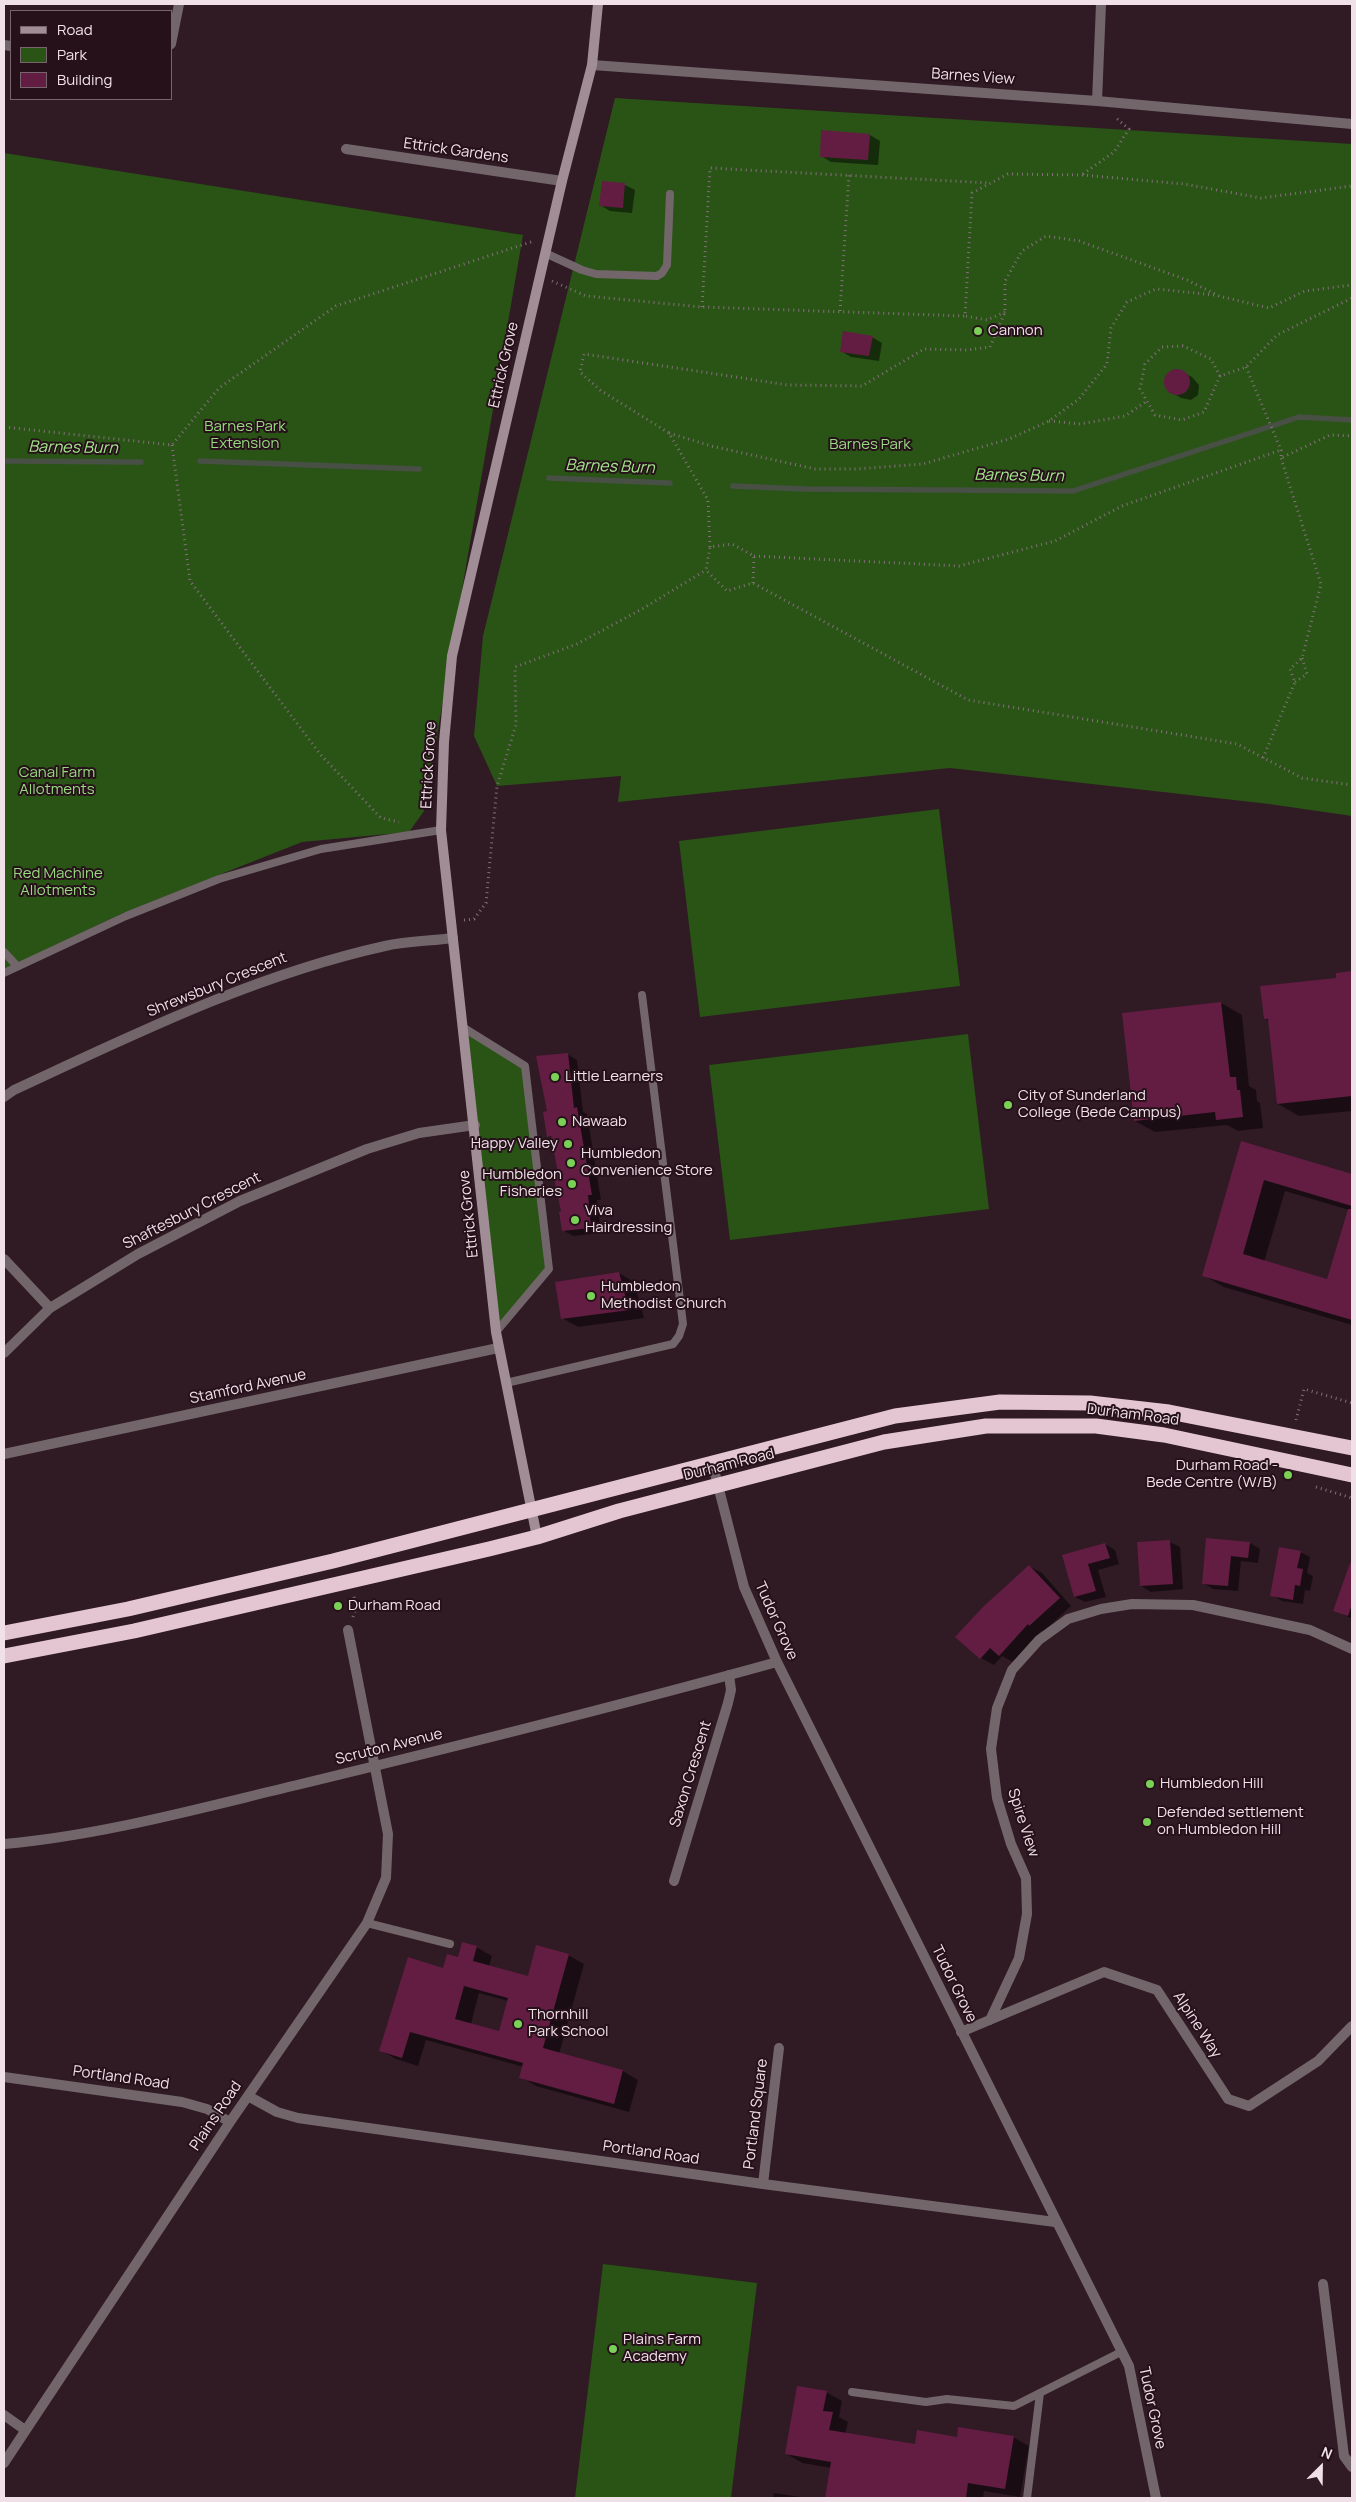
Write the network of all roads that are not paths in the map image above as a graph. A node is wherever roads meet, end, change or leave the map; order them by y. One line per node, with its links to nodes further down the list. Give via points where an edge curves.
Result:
1 (179, 4): 4 (street)
2 (598, 4): 5 (street, Ettrick Grove)
3 (1101, 4): 6 (street)
4 (172, 39)
5 (592, 65): 6 (street, Barnes View); 9 (street, Ettrick Grove)
6 (1097, 101): 7 (street, Barnes View)
7 (1352, 124)
8 (346, 149): 9 (street, Ettrick Gardens)
9 (562, 181): 11 (street, Ettrick Grove)
10 (670, 194): 11 (lane, via 667,265 657,276 596,274)
11 (545, 253): 12 (street, Ettrick Grove, via 452,656 444,742)
12 (441, 830): 13 (street, Ettrick Grove); 15 (lane, via 321,849 219,879 126,916)
13 (453, 938): 18 (street, Ettrick Grove); 19 (street, Shrewsbury Crescent, via 387,946 287,972 194,1007)
14 (4, 952): 15 (lane)
15 (17, 966): 16 (lane)
16 (4, 973)
17 (642, 995): 26 (lane, via 681,1330 673,1344)
18 (464, 1028): 20 (street, Ettrick Grove); 23 (lane, via 525,1066 550,1269)
19 (4, 1097)
20 (475, 1126): 22 (street, Shaftesbury Crescent, via 419,1134 367,1149 240,1201 138,1254); 23 (street, Ettrick Grove)
21 (4, 1259): 22 (street)
22 (50, 1308): 25 (street, Shaftesbury Crescent)
23 (496, 1332): 24 (street, Ettrick Grove)
24 (498, 1348): 26 (street, Ettrick Grove); 28 (street, Stamford Avenue)
25 (4, 1353)
26 (506, 1384): 32 (street, Ettrick Grove)
27 (1352, 1448): 29 (highway, Durham Road, via 1169,1412 1090,1403 1000,1402 895,1416)
28 (4, 1454)
29 (712, 1462): 31 (street, Tudor Grove); 32 (highway, Durham Road)
30 (1352, 1475): 31 (highway, Durham Road, via 1164,1434 1096,1426 986,1426 884,1442)
31 (718, 1485): 33 (highway, Durham Road); 38 (street, Tudor Grove, via 744,1587)
32 (532, 1512): 33 (street, Ettrick Grove); 35 (highway, Durham Road, via 156,1602)
33 (537, 1537): 37 (highway, Durham Road, via 134,1631)
34 (348, 1630): 40 (street, Plains Road)
35 (4, 1633)
36 (1352, 1649): 45 (street, Spire View, via 1310,1630 1194,1605 1132,1604 1102,1609 1068,1619 1040,1640 1012,1670 997,1708 991,1749 997,1798 1011,1844 1026,1878 1027,1914 1019,1958)
37 (4, 1656)
38 (777, 1662): 39 (street, Scruton Avenue); 47 (street, Tudor Grove)
39 (729, 1676): 40 (street, Scruton Avenue); 42 (street, Saxon Crescent, via 731,1690 728,1703)
40 (376, 1766): 41 (street, Scruton Avenue, via 138,1822 52,1839); 43 (street, Plains Road, via 388,1834 386,1878)
41 (4, 1844)
42 (674, 1881)
43 (367, 1923): 44 (lane); 50 (street, Plains Road)
44 (450, 1944)
45 (990, 2020): 46 (street, Alpine Way, via 1104,1972 1157,1990 1228,2099 1249,2106 1318,2061); 47 (street, Alpine Way)
46 (1352, 2026)
47 (961, 2032): 53 (street, Tudor Grove)
48 (779, 2048): 52 (street, Portland Square)
49 (4, 2077): 51 (street, Portland Road, via 182,2102 207,2109)
50 (248, 2096): 51 (street, Plains Road); 52 (street, Portland Road, via 277,2112 298,2118)
51 (230, 2122): 59 (street, Plains Road)
52 (763, 2184): 53 (street, Portland Road)
53 (1055, 2222): 55 (street, Tudor Grove)
54 (1322, 2284): 61 (street, via 1344,2456)
55 (1122, 2352): 57 (lane); 63 (street, Tudor Grove, via 1129,2366)
56 (852, 2392): 57 (lane, via 926,2402 947,2398 1014,2406)
57 (1040, 2393): 62 (lane)
58 (4, 2415): 59 (street)
59 (25, 2430): 60 (street, Plains Road)
60 (4, 2463)
61 (1352, 2466)
62 (1027, 2498)
63 (1156, 2498)

